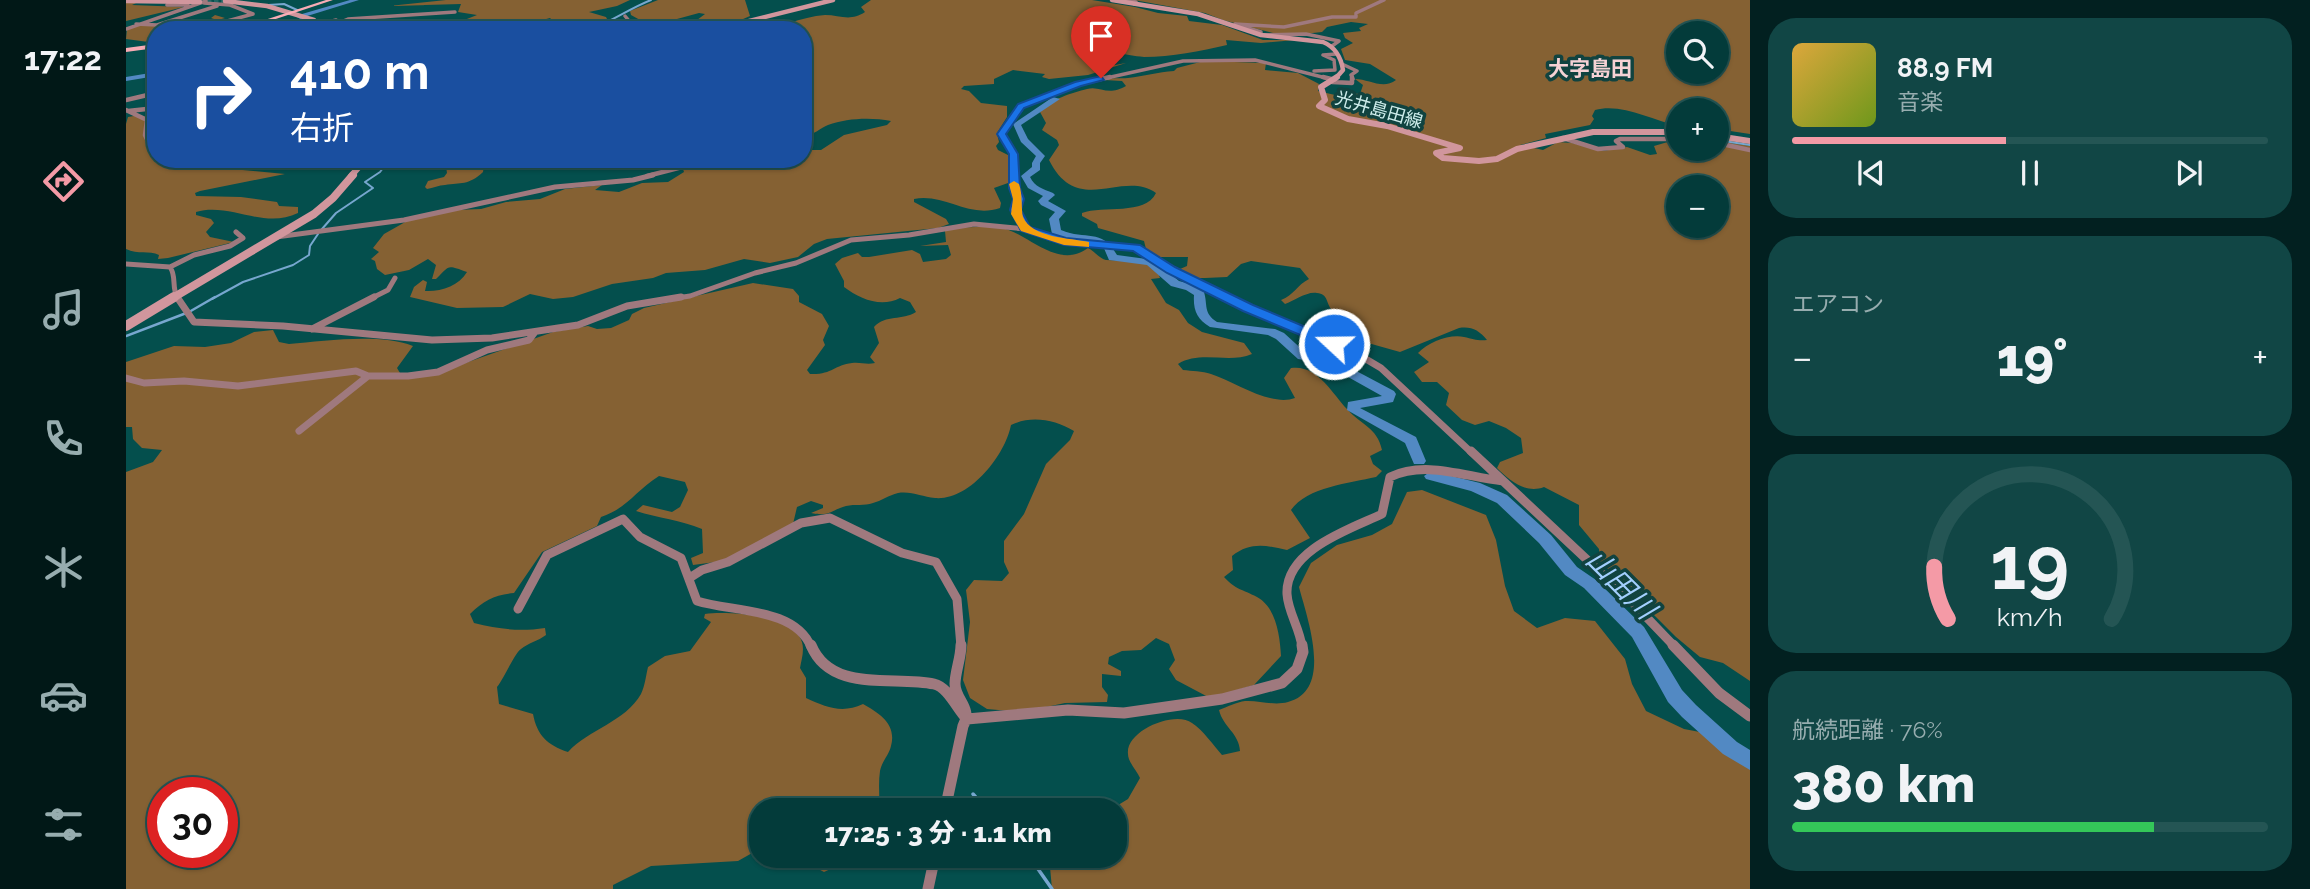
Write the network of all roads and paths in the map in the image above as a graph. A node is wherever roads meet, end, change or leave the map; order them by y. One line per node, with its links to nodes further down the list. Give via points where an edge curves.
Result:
1 (331, 0): 10 (main road)
2 (833, 0): 24 (main road)
3 (1112, 0): 9 (main road)
4 (1127, 0): 9 (street)
5 (1384, 0): 28 (street, via 1356,17 1284,27 1235,23)
6 (126, 1): 7 (main road)
7 (202, 2): 8 (street); 25 (street)
8 (223, 3): 10 (main road, via 267,6); 14 (street); 15 (street, via 253,14)
9 (1134, 4): 28 (main road, via 1198,14)
10 (292, 14): 16 (main road); 17 (main road)
11 (397, 16): 12 (street); 18 (street, via 358,15); 19 (street); 20 (street)
12 (453, 16): 21 (street); 22 (street)
13 (625, 16): 23 (street)
14 (166, 21)
15 (227, 21)
16 (268, 21)
17 (314, 21)
18 (331, 21)
19 (341, 21)
20 (393, 21)
21 (424, 21)
22 (450, 21)
23 (629, 21)
24 (748, 21)
25 (136, 24): 26 (street); 27 (street)
26 (147, 24)
27 (126, 29)
28 (1261, 35): 29 (main road, via 1312,39); 29 (street, via 1306,34 1339,41)
29 (1332, 46): 32 (main road, 光井島田線)
30 (147, 48): 31 (main road)
31 (126, 50)
32 (1336, 54): 33 (main road, 光井島田線); 34 (street, via 1323,55 1335,61 1332,71)
33 (1345, 64): 35 (main road, 光井島田線); 35 (street, via 1357,71 1351,75 1354,82)
34 (1290, 67): 35 (street); 52 (street, via 1252,60 1175,62 1078,84 1021,106 1002,134 1014,154 1016,210)
35 (1334, 81): 43 (main road, 光井島田線, via 1319,90 1325,100 1319,104 1321,108 1460,148 1436,153 1443,158 1497,159 1506,152)
36 (147, 94): 37 (street)
37 (126, 100)
38 (147, 109): 39 (street)
39 (127, 111): 40 (street)
40 (147, 120)
41 (147, 120): 45 (street)
42 (1666, 132): 43 (main road, 光井島田線, via 1615,130)
43 (1563, 138): 46 (street, via 1602,150 1623,148 1616,141 1620,139)
44 (1729, 138): 47 (main road)
45 (147, 139)
46 (1666, 139)
47 (1750, 141)
48 (1729, 146): 49 (street)
49 (1750, 150)
50 (358, 168): 54 (main road, via 324,207)
51 (679, 168): 54 (street, via 633,180 555,187 404,220)
52 (1026, 229): 61 (street, via 967,224 851,240 796,263 690,296 627,306 589,322); 65 (street, via 1064,242 1136,248 1253,310 1370,360)
53 (236, 232): 56 (street, via 243,238 236,244)
54 (276, 237): 58 (main road)
55 (126, 264): 56 (street)
56 (170, 267): 58 (street)
57 (395, 278): 60 (street, via 380,295)
58 (176, 297): 59 (main road); 60 (street, via 194,322 201,324)
59 (126, 326)
60 (312, 329): 61 (street, via 449,341)
61 (535, 332): 62 (street, via 529,340 487,350 439,372)
62 (368, 376): 63 (street, via 340,372 238,386 144,383); 64 (street)
63 (126, 378)
64 (299, 431)
65 (1503, 481): 68 (street, via 1664,632 1719,692); 69 (street, via 1421,469 1398,471 1390,477 1382,514 1321,542 1294,568 1287,594 1303,652 1297,668 1282,683 1222,699 1124,713 1068,710)
66 (691, 577): 67 (street, via 681,558 640,537 623,519 547,555); 69 (street, via 697,601 750,609 796,627 833,671 875,682 935,684); 69 (street, via 801,523 830,518 902,553 936,562 955,595 960,677 955,685)
67 (518, 609)
68 (1750, 716)
69 (967, 719): 70 (street)
70 (948, 798)
71 (932, 868): 72 (street)
72 (928, 889)

